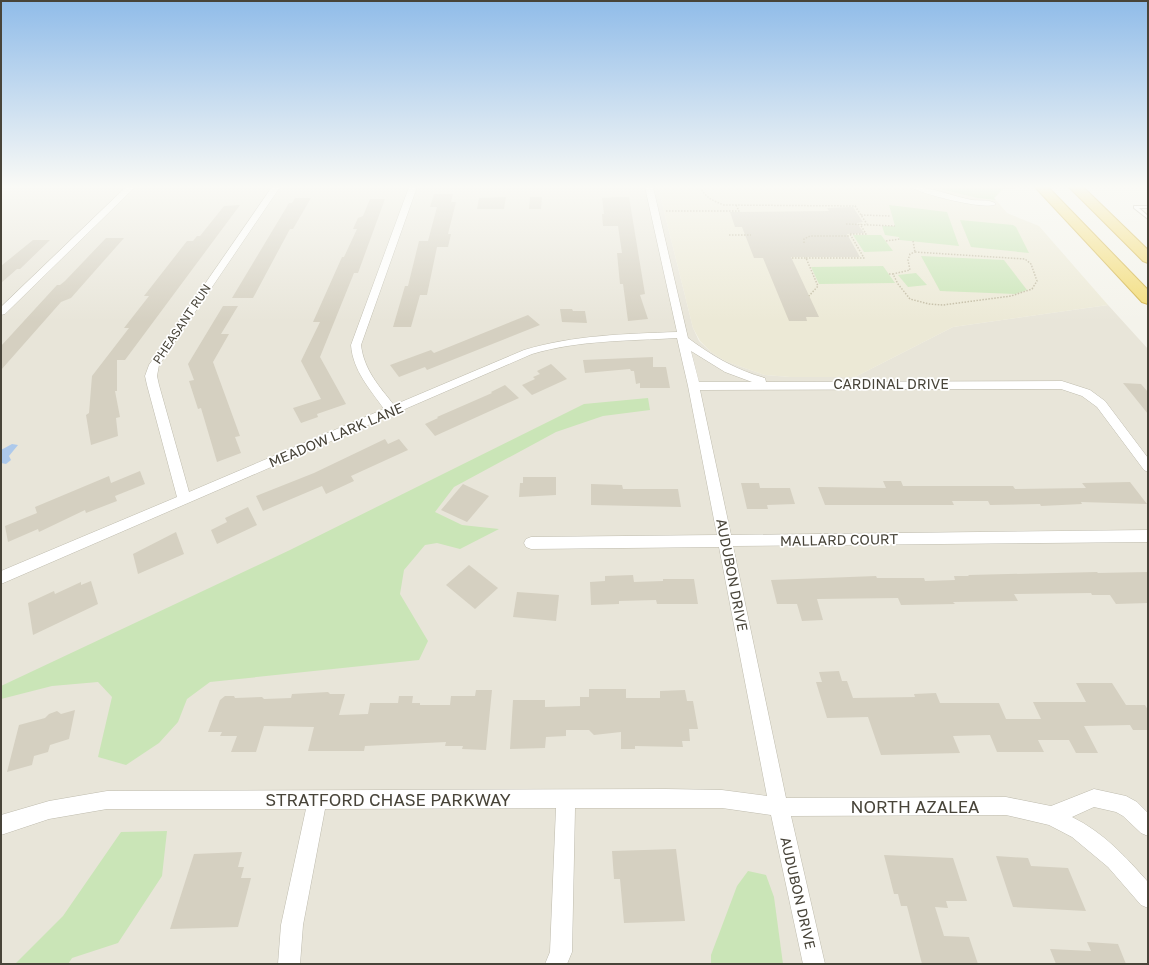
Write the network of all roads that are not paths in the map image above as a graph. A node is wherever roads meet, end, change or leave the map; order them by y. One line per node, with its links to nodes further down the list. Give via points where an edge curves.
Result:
1 (84, 232): 9 (street)
2 (245, 232): 15 (street, PHEASANT RUN, via 154,365 151,376)
3 (397, 232): 13 (street, via 356,345 360,366)
4 (660, 232): 10 (street, AUDUBON DRIVE)
5 (1084, 232): 8 (highway)
6 (1121, 232): 7 (highway)
7 (1148, 258)
8 (1148, 299)
9 (1, 312)
10 (682, 336): 11 (street, via 720,366 746,377); 12 (street, AUDUBON DRIVE); 13 (street, MEADOW LARK LANE, via 571,341 548,345)
11 (778, 385): 12 (street, CARDINAL DRIVE); 14 (street, CARDINAL DRIVE, via 1062,385 1086,394 1101,404)
12 (694, 386): 18 (street, AUDUBON DRIVE)
13 (392, 411): 15 (street, MEADOW LARK LANE)
14 (1148, 467)
15 (185, 500): 19 (street, MEADOW LARK LANE)
16 (1148, 536): 18 (street, MALLARD COURT)
17 (531, 542): 18 (street, MALLARD COURT)
18 (726, 542): 22 (street, AUDUBON DRIVE)
19 (1, 578)
20 (317, 800): 21 (street, STRATFORD CHASE PARKWAY); 24 (street, STRATFORD CHASE PARKWAY, via 107,800 49,810); 27 (street, via 292,925)
21 (566, 800): 22 (street, STRATFORD CHASE PARKWAY, via 722,799); 28 (street, via 561,952)
22 (778, 807): 23 (street, NORTH AZALEA, via 1006,806); 29 (street, AUDUBON DRIVE)
23 (1051, 816): 25 (street, via 1094,798 1119,803 1130,809); 26 (street, NORTH AZALEA, via 1079,830 1115,860)
24 (1, 825)
25 (1148, 826)
26 (1148, 896)
27 (289, 964)
28 (556, 964)
29 (814, 964)

